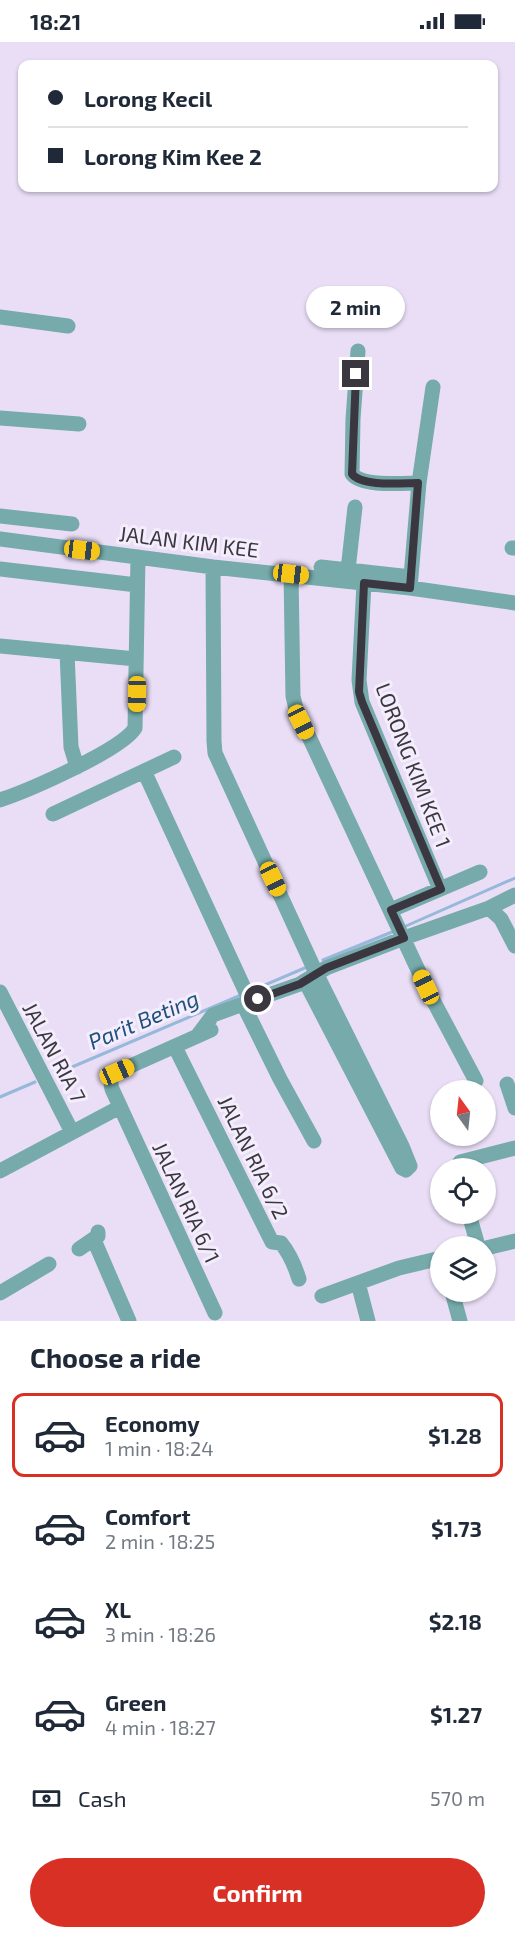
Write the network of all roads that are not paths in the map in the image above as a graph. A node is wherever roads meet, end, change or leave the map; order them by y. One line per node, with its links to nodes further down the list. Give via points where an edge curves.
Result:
1 (0, 316): 2 (street)
2 (68, 326)
3 (358, 351): 7 (street, via 352,474 365,482)
4 (433, 387): 7 (street)
5 (0, 418): 6 (street)
6 (80, 424)
7 (418, 483): 19 (street)
8 (355, 507): 17 (street)
9 (0, 516): 10 (street)
10 (72, 524)
11 (0, 539): 12 (street, JALAN KIM KEE)
12 (138, 557): 13 (street, JALAN KIM KEE); 20 (street)
13 (213, 567): 16 (street, JALAN KIM KEE); 36 (street, via 215,753)
14 (321, 567): 17 (street)
15 (0, 569): 20 (street)
16 (291, 574): 17 (street, JALAN KIM KEE); 34 (street, via 296,710)
17 (348, 575): 18 (street, JALAN KIM KEE); 19 (street)
18 (364, 583): 19 (street, JALAN KIM KEE); 31 (street, LORONG KIM KEE 1, via 359,680 362,702)
19 (410, 583): 21 (street, JALAN KIM KEE)
20 (137, 585): 24 (street)
21 (515, 603)
22 (0, 645): 23 (street)
23 (67, 652): 24 (street); 26 (street, via 71,747)
24 (136, 659): 26 (street, via 135,728 128,737)
25 (174, 757): 27 (street)
26 (77, 767): 28 (street)
27 (144, 771): 29 (street); 38 (street)
28 (0, 800)
29 (53, 814)
30 (480, 872): 31 (street)
31 (441, 889): 34 (street)
32 (515, 895): 33 (street)
33 (489, 908): 34 (street); 35 (street, via 501,919)
34 (398, 925): 36 (street, via 326,968); 43 (street)
35 (515, 946)
36 (311, 971): 36 (street, via 402,1146 410,1166 406,1170); 38 (street)
37 (0, 992): 39 (street, JALAN RIA 7)
38 (246, 996): 41 (street, via 213,1015); 48 (street, via 280,1080)
39 (6, 1018): 47 (street, JALAN RIA 7)
40 (211, 1030): 41 (street)
41 (196, 1037): 42 (street)
42 (176, 1047): 45 (street, JALAN RIA 6/1, via 112,1076 110,1082); 57 (street, JALAN RIA 6/2, via 272,1242 281,1243 287,1251)
43 (475, 1080)
44 (508, 1084): 46 (street)
45 (120, 1107): 47 (street); 62 (street, JALAN RIA 6/1)
46 (515, 1108)
47 (72, 1132): 51 (street)
48 (314, 1141)
49 (515, 1148): 50 (street)
50 (476, 1158)
51 (0, 1171)
52 (515, 1241): 53 (street)
53 (496, 1246)
54 (79, 1249): 63 (street, via 96,1236)
55 (430, 1261): 58 (street)
56 (49, 1264): 59 (street)
57 (299, 1279)
58 (358, 1283): 60 (street); 64 (street)
59 (0, 1293)
60 (322, 1296)
61 (455, 1302): 65 (street)
62 (215, 1313)
63 (129, 1321)
64 (368, 1321)
65 (460, 1321)

